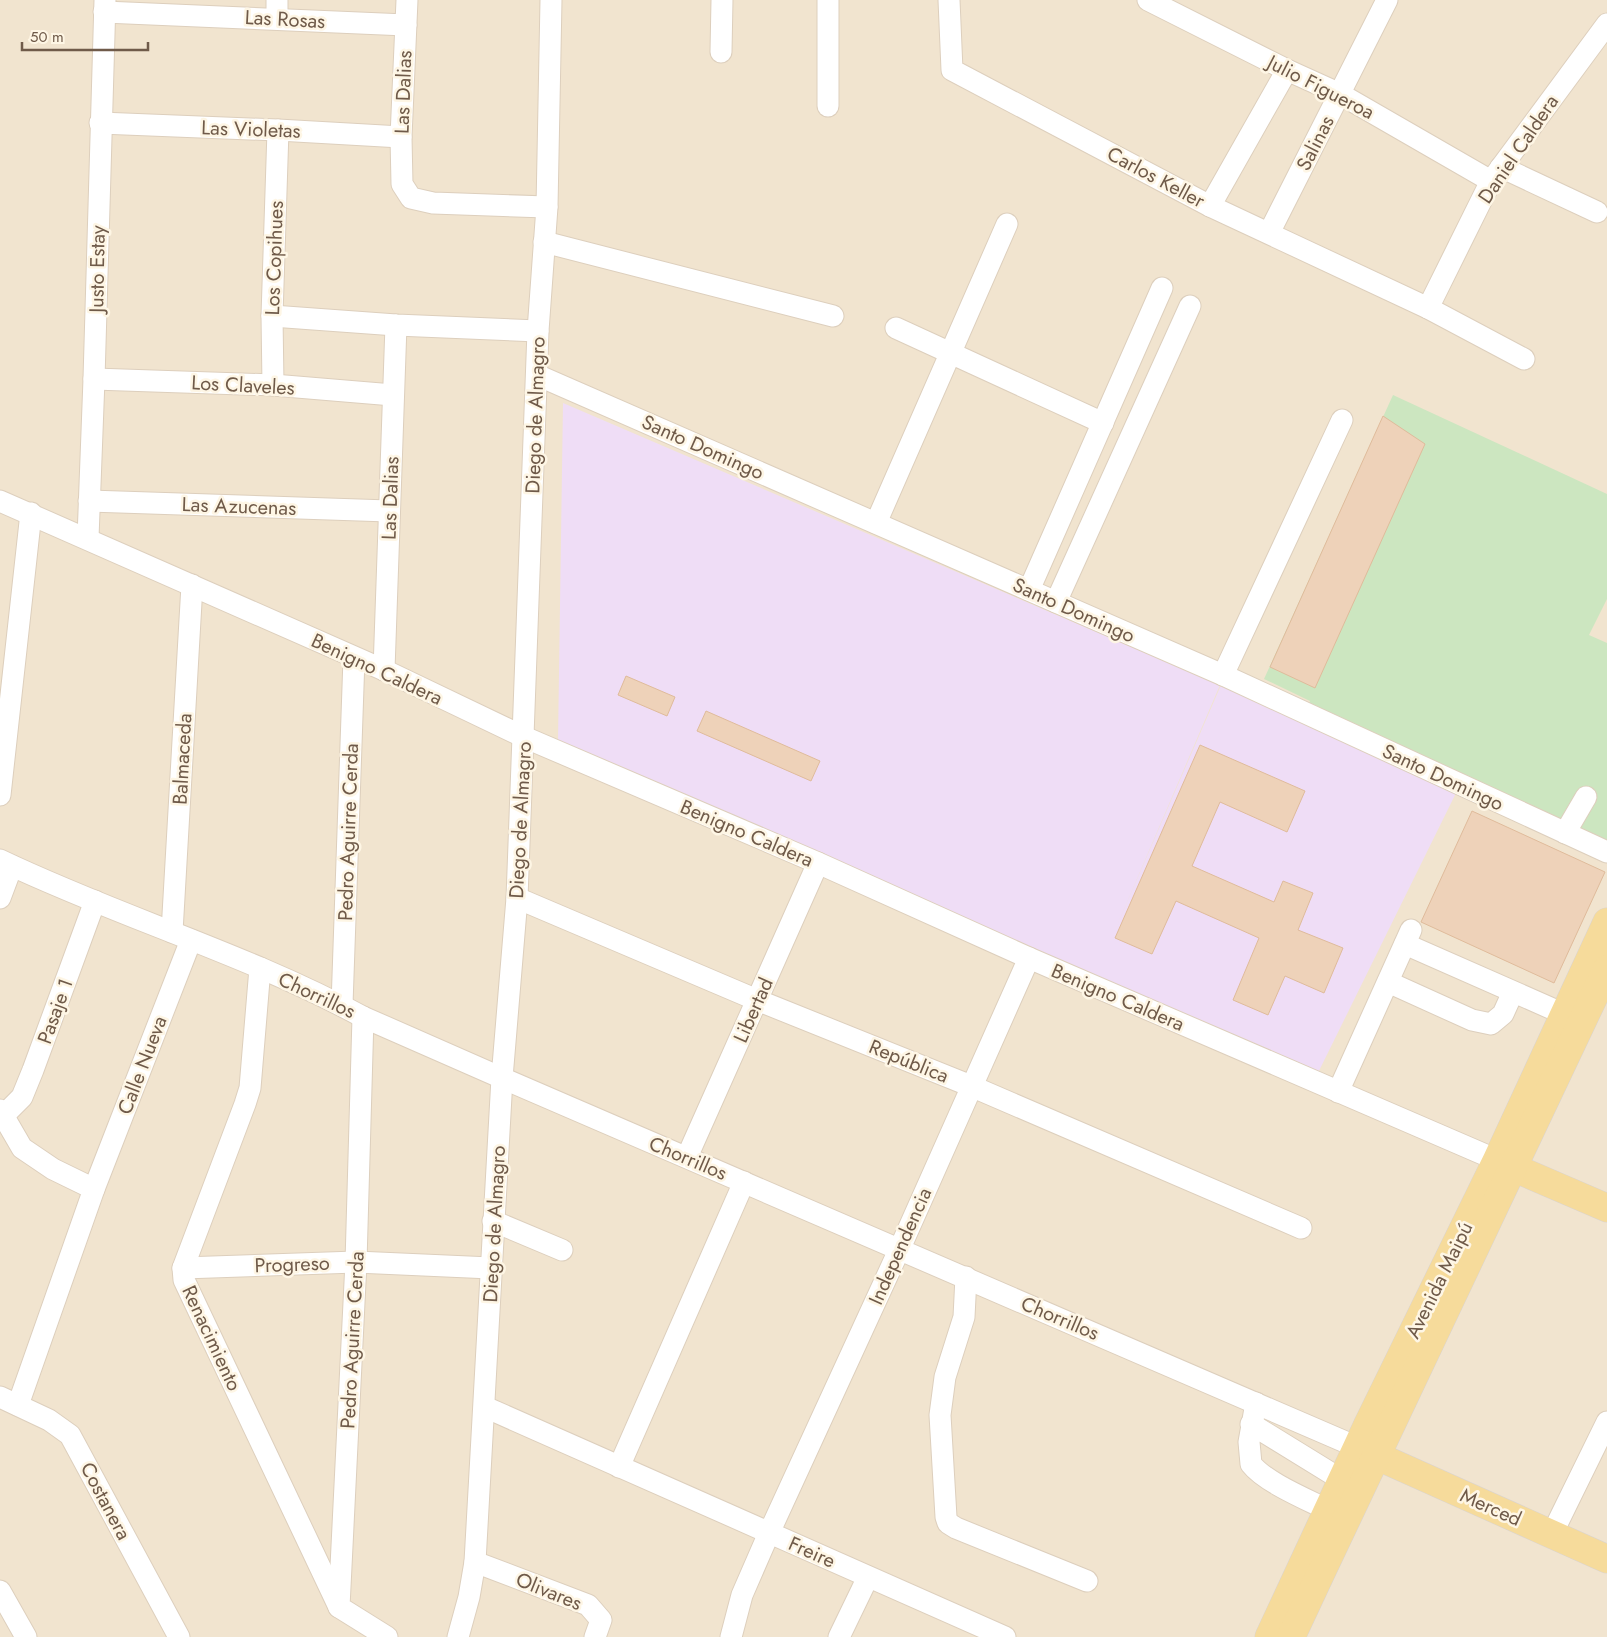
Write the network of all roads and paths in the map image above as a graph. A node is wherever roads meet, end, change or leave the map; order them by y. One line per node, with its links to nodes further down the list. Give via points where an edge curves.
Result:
1 (407, 0): 11 (street, Las Dalias)
2 (551, 0): 21 (street, Diego de Almagro)
3 (722, 0): 12 (street)
4 (828, 0): 15 (street)
5 (949, 0): 20 (street, Carlos Keller, via 952,70)
6 (1148, 0): 13 (street, Julio Figueroa)
7 (1387, 0): 14 (street, Salinas)
8 (104, 6): 9 (street, Las Rosas); 16 (street, Justo Estay)
9 (277, 9): 11 (street, Las Rosas)
10 (1607, 24): 19 (street, Daniel Caldera)
11 (406, 25): 18 (street, Las Dalias)
12 (721, 52)
13 (1287, 70): 14 (street, Julio Figueroa); 20 (street)
14 (1340, 94): 19 (street, Julio Figueroa); 24 (street, Salinas)
15 (828, 106)
16 (100, 123): 17 (street, Las Violetas); 37 (street, Justo Estay)
17 (278, 130): 18 (street, Las Violetas); 29 (street, Los Copihues)
18 (401, 137): 21 (street, Las Dalias, via 402,184 411,198 433,203)
19 (1496, 174): 22 (street, Julio Figueroa); 28 (street, Daniel Caldera)
20 (1210, 206): 24 (street, Carlos Keller)
21 (547, 207): 25 (street, Diego de Almagro)
22 (1597, 212)
23 (1007, 224): 34 (street)
24 (1269, 233): 28 (street, Carlos Keller)
25 (544, 242): 30 (street); 33 (street, Diego de Almagro)
26 (1162, 288): 41 (street)
27 (1190, 306): 50 (street)
28 (1428, 308): 35 (street, Carlos Keller)
29 (272, 316): 31 (street); 38 (street, Los Copihues)
30 (833, 316)
31 (396, 326): 33 (street); 39 (street, Las Dalias)
32 (896, 328): 34 (street)
33 (538, 331): 36 (street, Diego de Almagro)
34 (952, 353): 41 (street); 46 (street)
35 (1524, 359)
36 (536, 375): 46 (street, Santo Domingo); 54 (street, Diego de Almagro)
37 (94, 378): 38 (street, Los Claveles); 43 (street, Justo Estay)
38 (272, 386): 39 (street, Los Claveles)
39 (393, 395): 44 (street, Las Dalias)
40 (1342, 420): 53 (street)
41 (1103, 423): 49 (street)
42 (0, 501): 45 (street, Benigno Caldera)
43 (89, 501): 44 (street, Las Azucenas); 47 (street, Justo Estay)
44 (389, 512): 52 (street, Las Dalias)
45 (31, 513): 47 (street, Benigno Caldera); 55 (street)
46 (876, 523): 49 (street, Santo Domingo)
47 (88, 538): 48 (street, Benigno Caldera)
48 (192, 585): 51 (street, Benigno Caldera); 65 (street, Balmaceda)
49 (1029, 590): 50 (street, Santo Domingo)
50 (1056, 602): 53 (street, Santo Domingo)
51 (354, 658): 52 (street, Benigno Caldera); 72 (street, Pedro Aguirre Cerda)
52 (384, 670): 54 (street, Benigno Caldera)
53 (1223, 675): 57 (street, Santo Domingo)
54 (524, 737): 60 (street, Benigno Caldera); 62 (street, Diego de Almagro)
55 (0, 795)
56 (1586, 797): 57 (street)
57 (1565, 833): 58 (street, Santo Domingo)
58 (1607, 852)
59 (6, 863): 61 (street); 63 (street, Chorrillos)
60 (818, 863): 66 (street, Benigno Caldera); 71 (street, Libertad)
61 (0, 898)
62 (517, 898): 71 (street, República); 75 (street, Diego de Almagro)
63 (95, 901): 65 (street, Chorrillos); 78 (street, Pasaje 1, via 22,1096)
64 (1607, 922): 73 (main road, Avenida Maipú)
65 (181, 936): 67 (street, Chorrillos); 82 (street, Calle Nueva)
66 (1029, 958): 76 (street, Independencia); 77 (street, Benigno Caldera)
67 (260, 968): 72 (street, Chorrillos); 89 (street, Renacimiento, via 250,1088)
68 (1607, 969): 80 (main road, Avenida Maipú)
69 (1388, 982): 70 (street, via 1472,1020 1491,1024 1503,1014); 70 (street, via 1408,937); 77 (street)
70 (1513, 992): 73 (street)
71 (757, 1000): 76 (street, República); 79 (street, Libertad)
72 (342, 1005): 74 (street, Chorrillos)
73 (1564, 1014): 80 (main road, Avenida Maipú)
74 (363, 1017): 75 (street, Chorrillos); 88 (street, Pedro Aguirre Cerda)
75 (502, 1078): 79 (street, Chorrillos); 84 (street, Diego de Almagro)
76 (971, 1086): 85 (street, República); 86 (street, Independencia)
77 (1338, 1092): 80 (street, Benigno Caldera)
78 (2, 1112): 82 (street, via 22,1148 53,1169)
79 (687, 1157): 81 (street, Chorrillos)
80 (1506, 1164): 83 (main road); 97 (main road, Avenida Maipú)
81 (744, 1182): 86 (street, Chorrillos); 98 (street)
82 (94, 1189): 92 (street, Calle Nueva)
83 (1607, 1208)
84 (493, 1221): 87 (street); 90 (street, Diego de Almagro)
85 (1301, 1228)
86 (900, 1248): 91 (street, Chorrillos); 101 (street, Independencia)
87 (562, 1250)
88 (356, 1262): 89 (street, Progreso); 90 (street, Progreso); 108 (street, Pedro Aguirre Cerda)
89 (183, 1268): 108 (street, Renacimiento, via 184,1280)
90 (491, 1268): 94 (street, Diego de Almagro)
91 (966, 1277): 93 (street, Chorrillos); 106 (street, via 964,1317 945,1378 940,1415 948,1523)
92 (9, 1401): 110 (street, Costanera, via 70,1434)
93 (1256, 1403): 96 (street); 97 (street, Chorrillos)
94 (485, 1407): 98 (street, Freire); 104 (street, Diego de Almagro)
95 (1607, 1422): 102 (street)
96 (1251, 1424): 99 (street); 100 (street, via 1251,1464 1278,1484)
97 (1366, 1451): 99 (main road, Avenida Maipú); 102 (main road, Merced); 118 (main road, Avenida Maipú)
98 (619, 1467): 101 (street, Freire)
99 (1342, 1480): 100 (main road, Avenida Maipú)
100 (1328, 1510): 117 (main road, Avenida Maipú)
101 (769, 1533): 105 (street, Freire); 114 (street, Independencia, via 742,1595)
102 (1552, 1534): 103 (main road, Merced)
103 (1607, 1558)
104 (475, 1562): 112 (street, Diego de Almagro); 113 (street, Olivares, via 588,1605 601,1620)
105 (868, 1577): 115 (street); 116 (street, Freire)
106 (1088, 1581)
107 (0, 1591): 109 (street)
108 (339, 1607): 111 (street)
109 (26, 1637)
110 (179, 1637)
111 (387, 1637)
112 (458, 1637)
113 (595, 1637)
114 (732, 1637)
115 (839, 1637)
116 (1003, 1637)
117 (1269, 1637)
118 (1291, 1637)

